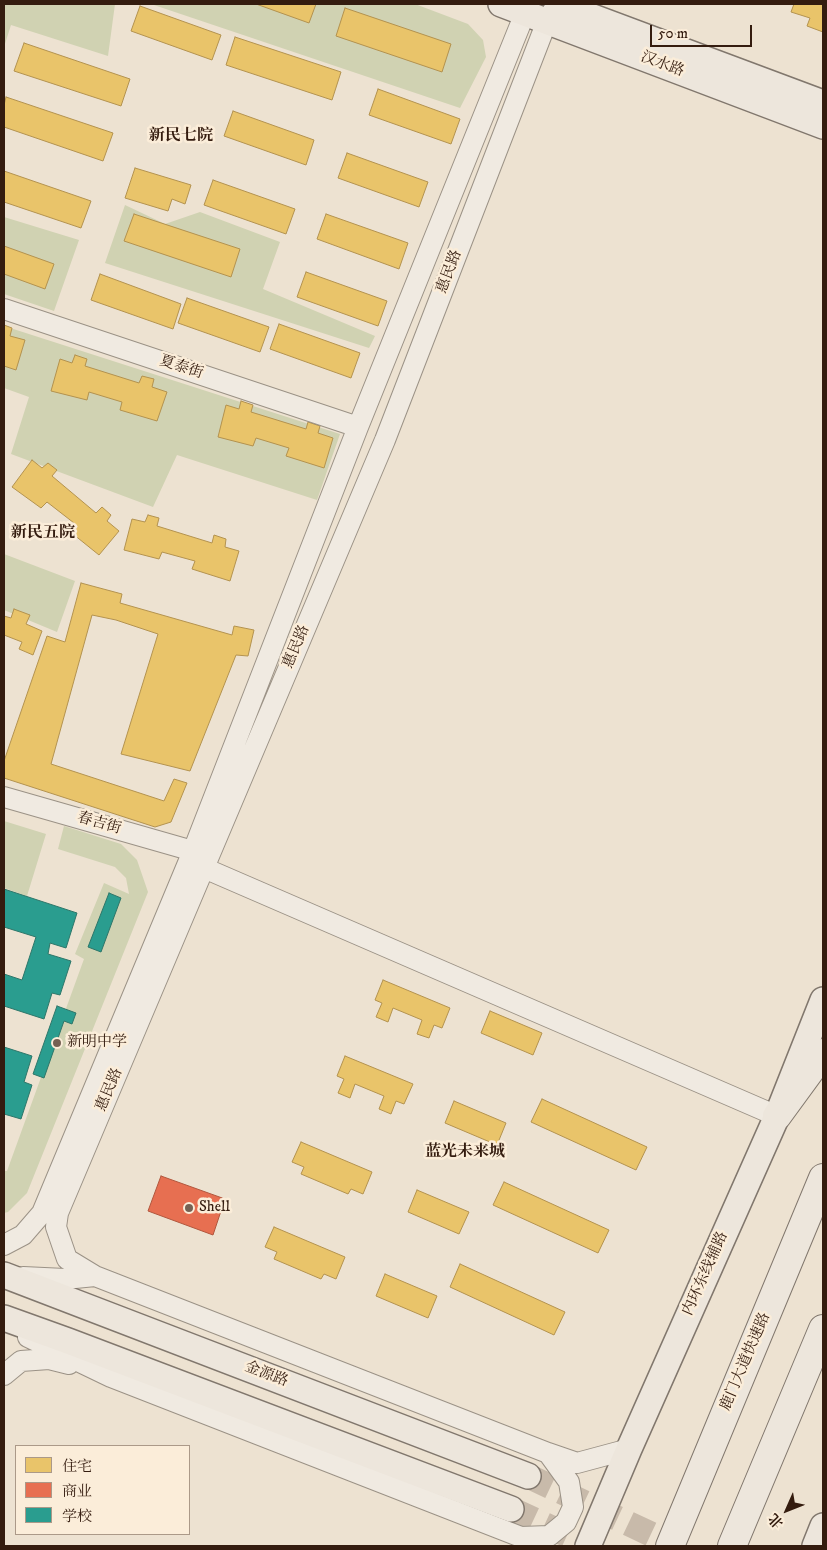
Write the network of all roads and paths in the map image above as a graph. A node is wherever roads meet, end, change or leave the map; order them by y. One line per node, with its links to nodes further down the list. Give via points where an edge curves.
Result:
1 (501, 4): 2 (main road, 汉水路)
2 (543, 9): 3 (main road, 汉水路); 4 (main road, 汉水路); 6 (street, 惠民路); 8 (street, 惠民路, via 385,440)
3 (823, 103)
4 (823, 126)
5 (4, 309): 6 (street, 夏泰街)
6 (358, 427): 8 (street, 惠民路)
7 (4, 797): 8 (street, 春吉街)
8 (199, 859): 11 (street, 春吉街); 13 (street, 惠民路, via 42,1213 23,1236); 15 (street, 惠民路, via 58,1213 56,1227 67,1259)
9 (823, 1000): 11 (main road, 内环东线辅路)
10 (823, 1053): 11 (highway)
11 (776, 1116): 21 (main road, 内环东线辅路)
12 (823, 1178): 28 (highway, 鹿门大道快速路)
13 (4, 1245)
14 (6, 1276): 15 (street, via 65,1279); 23 (main road, 金源路)
15 (95, 1276): 22 (street, 惠民路)
16 (4, 1318): 24 (main road)
17 (4, 1326): 19 (street)
18 (823, 1329): 29 (highway)
19 (102, 1372): 20 (street, via 50,1359 21,1361); 26 (street)
20 (4, 1375)
21 (628, 1449): 22 (street, 惠民路, via 577,1463); 27 (main road, 内环东线辅路)
22 (548, 1454): 26 (street, via 569,1482 573,1507 566,1522 549,1536)
23 (528, 1476)
24 (511, 1509)
25 (823, 1526): 30 (main road)
26 (527, 1541)
27 (588, 1546)
28 (670, 1546)
29 (732, 1546)
30 (815, 1546)

